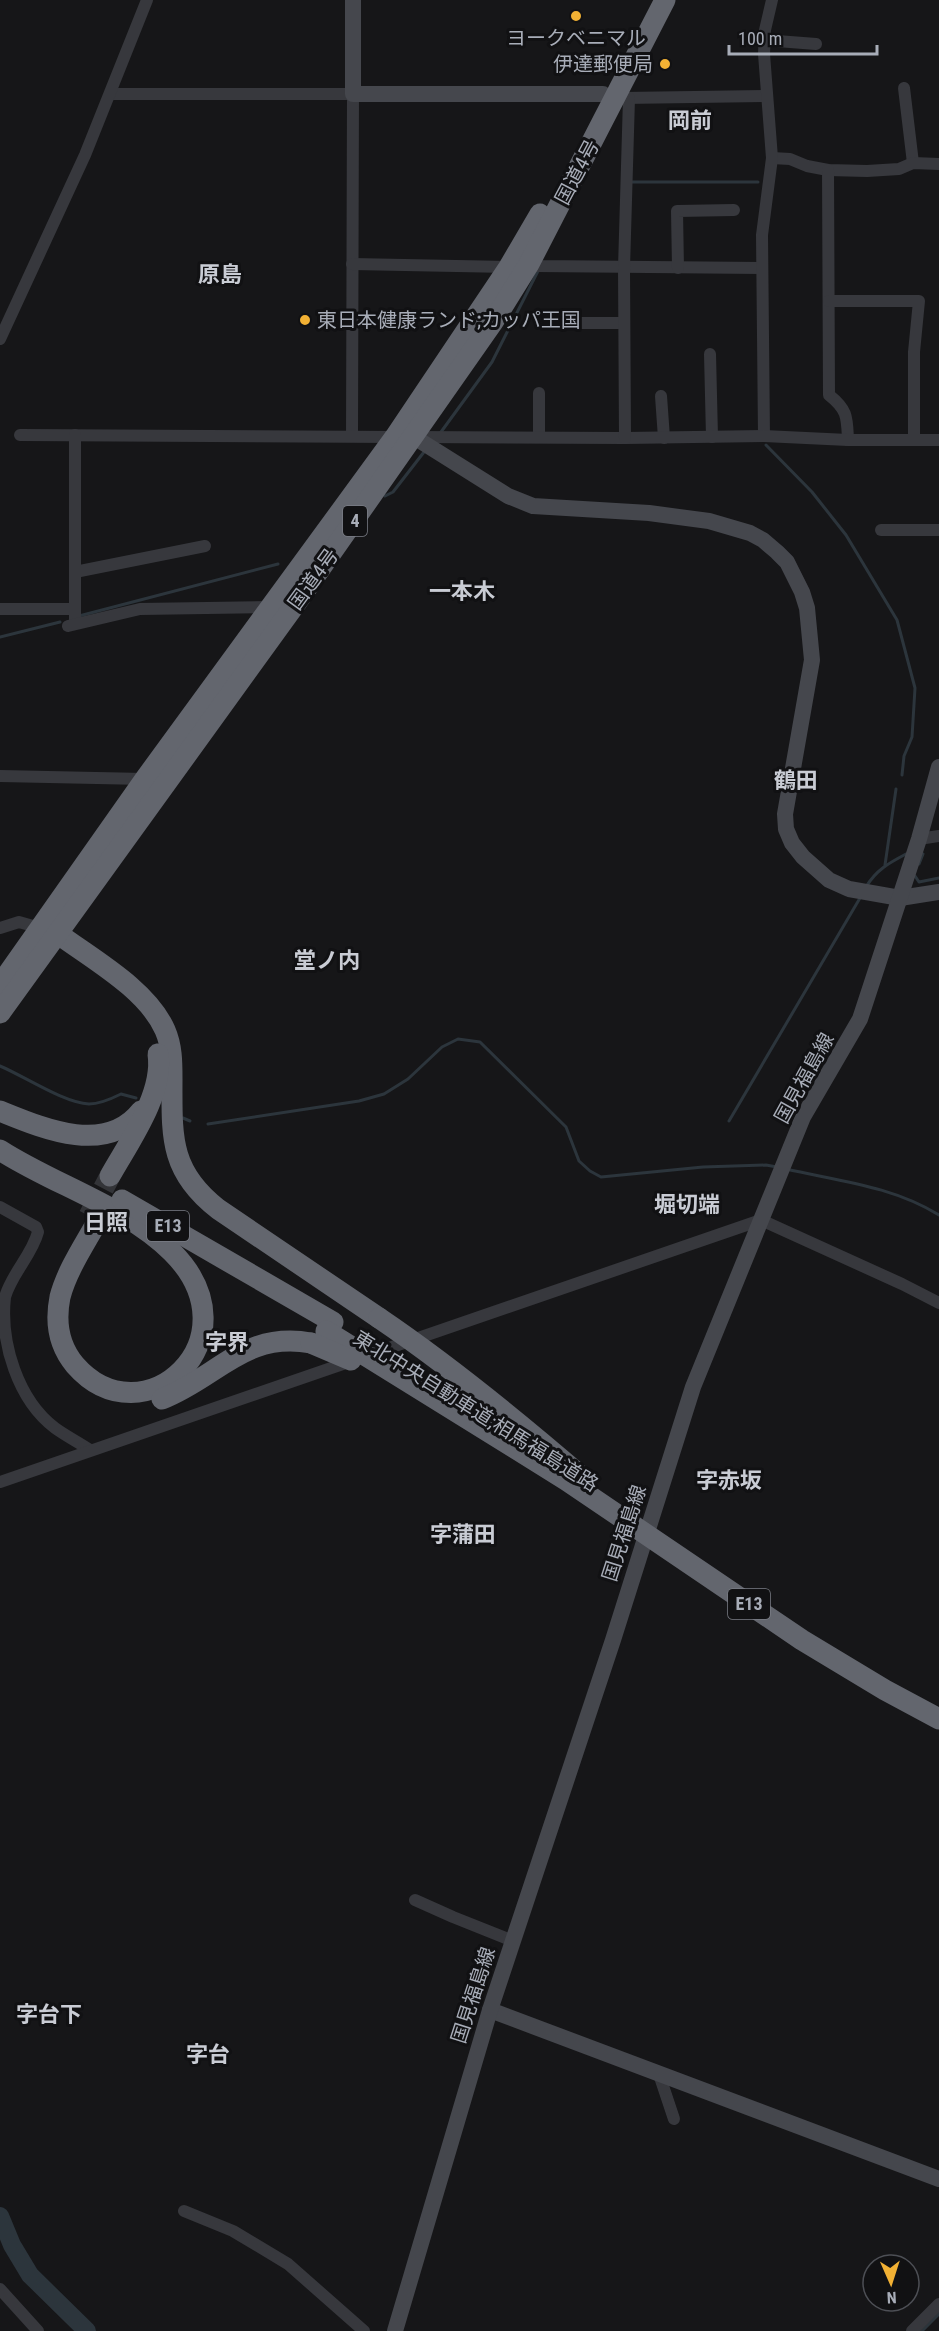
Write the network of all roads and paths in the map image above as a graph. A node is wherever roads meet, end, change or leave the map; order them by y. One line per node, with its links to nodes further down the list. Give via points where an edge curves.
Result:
1 (147, 0): 9 (street)
2 (353, 0): 10 (street)
3 (650, 0): 11 (highway, 国道4号 / 4)
4 (665, 0): 11 (highway, 国道4号 / 4)
5 (772, 0): 6 (street)
6 (765, 40): 7 (street); 12 (street)
7 (816, 44)
8 (904, 88): 14 (street)
9 (110, 93): 10 (street); 26 (street)
10 (353, 94): 11 (street); 18 (street)
11 (616, 96): 12 (street); 19 (highway, 国道4号 / 4, via 554,189); 22 (street)
12 (766, 96): 13 (street)
13 (772, 158): 16 (street); 21 (street)
14 (913, 163): 15 (street); 16 (street, via 899,169)
15 (939, 164)
16 (828, 170): 23 (street)
17 (735, 210): 20 (street, via 677,211)
18 (352, 264): 19 (street); 32 (street)
19 (519, 265): 22 (street); 35 (highway, 国道4号 / 4)
20 (678, 268): 21 (street); 22 (street)
21 (762, 268): 34 (street)
22 (625, 269): 25 (street)
23 (829, 301): 39 (street, via 829,395 847,415); 40 (street, via 918,301)
24 (570, 323): 25 (street)
25 (624, 323): 37 (street)
26 (0, 339)
27 (710, 354): 36 (street)
28 (539, 393): 33 (street)
29 (661, 396): 38 (street)
30 (20, 435): 31 (street)
31 (75, 435): 32 (street); 45 (street)
32 (352, 436): 35 (street)
33 (539, 436): 35 (street); 37 (street)
34 (764, 436): 36 (street); 39 (street)
35 (405, 437): 46 (highway, 国道4号 / 4); 47 (highway, 国道4号 / 4); 56 (street, via 532,506 709,521 750,533 777,552 787,562 802,592 812,660 785,814 786,829 803,857 829,879 849,889)
36 (711, 437): 38 (street)
37 (625, 438): 38 (street)
38 (664, 438)
39 (848, 440): 40 (street)
40 (914, 440): 41 (street)
41 (939, 440)
42 (881, 530): 43 (street)
43 (939, 530)
44 (205, 546): 45 (street)
45 (75, 572): 49 (street)
46 (294, 606): 47 (street); 58 (highway, 国道4号 / 4)
47 (273, 607): 49 (street, via 140,609 72,624); 52 (highway, 国道4号 / 4)
48 (0, 609): 49 (street)
49 (75, 609)
50 (939, 767): 54 (street, 国見福島線)
51 (0, 776): 52 (street)
52 (145, 779): 58 (highway, 国道4号 / 4)
53 (939, 836): 54 (street)
54 (919, 839): 56 (street, 国見福島線)
55 (939, 892): 56 (street)
56 (900, 898): 67 (street, 国見福島線, via 860,1019 803,1117)
57 (0, 928): 58 (street, via 19,922)
58 (49, 936): 59 (highway, 国道4号 / 4); 60 (highway, 国道4号 / 4); 61 (highway, via 132,988 153,1009 169,1041); 62 (highway, via 141,1017 157,1048 159,1072)
59 (0, 985)
60 (0, 1013)
61 (172, 1076): 62 (highway, via 160,1109 116,1179); 72 (highway, bridge, via 175,1146 182,1170 197,1191 424,1348 528,1430)
62 (153, 1095): 63 (highway, via 135,1118 94,1136 60,1132)
63 (0, 1111)
64 (0, 1135): 70 (highway, 東北中央自動車道;相馬福島道路 / E13, via 132,1206)
65 (0, 1148): 70 (highway, 東北中央自動車道;相馬福島道路 / E13, via 216,1265); 70 (highway, via 155,1237 172,1252 197,1287 204,1326 200,1346 175,1377 141,1392 123,1392 86,1377 70,1359 57,1320 61,1294 94,1218 56,1277 46,1321 58,1363 87,1392 124,1404 153,1401 181,1390 259,1345)
66 (0, 1207): 68 (street, via 36,1227 38,1232)
67 (761, 1220): 69 (street); 71 (street); 77 (street, 国見福島線, via 693,1388)
68 (2, 1300): 71 (street, via 4,1343 20,1388 35,1410 54,1427)
69 (939, 1304)
70 (324, 1332): 72 (highway, 東北中央自動車道;相馬福島道路 / E13, bridge, via 410,1368); 72 (highway, bridge, via 337,1353)
71 (90, 1450): 73 (street)
72 (574, 1478): 74 (highway, 東北中央自動車道;相馬福島道路 / E13, via 820,1640); 75 (highway, 東北中央自動車道;相馬福島道路 / E13, bridge, via 802,1640)
73 (0, 1482)
74 (939, 1709)
75 (939, 1719)
76 (415, 1900): 77 (street)
77 (513, 1941): 78 (street, 国見福島線)
78 (490, 2010): 79 (street); 87 (street, 国見福島線)
79 (658, 2074): 80 (street); 81 (street)
80 (674, 2119)
81 (939, 2179)
82 (184, 2211): 86 (street, via 233,2231 288,2264)
83 (0, 2289): 85 (street)
84 (939, 2304): 88 (street)
85 (38, 2331)
86 (364, 2331)
87 (395, 2331)
88 (912, 2331)

